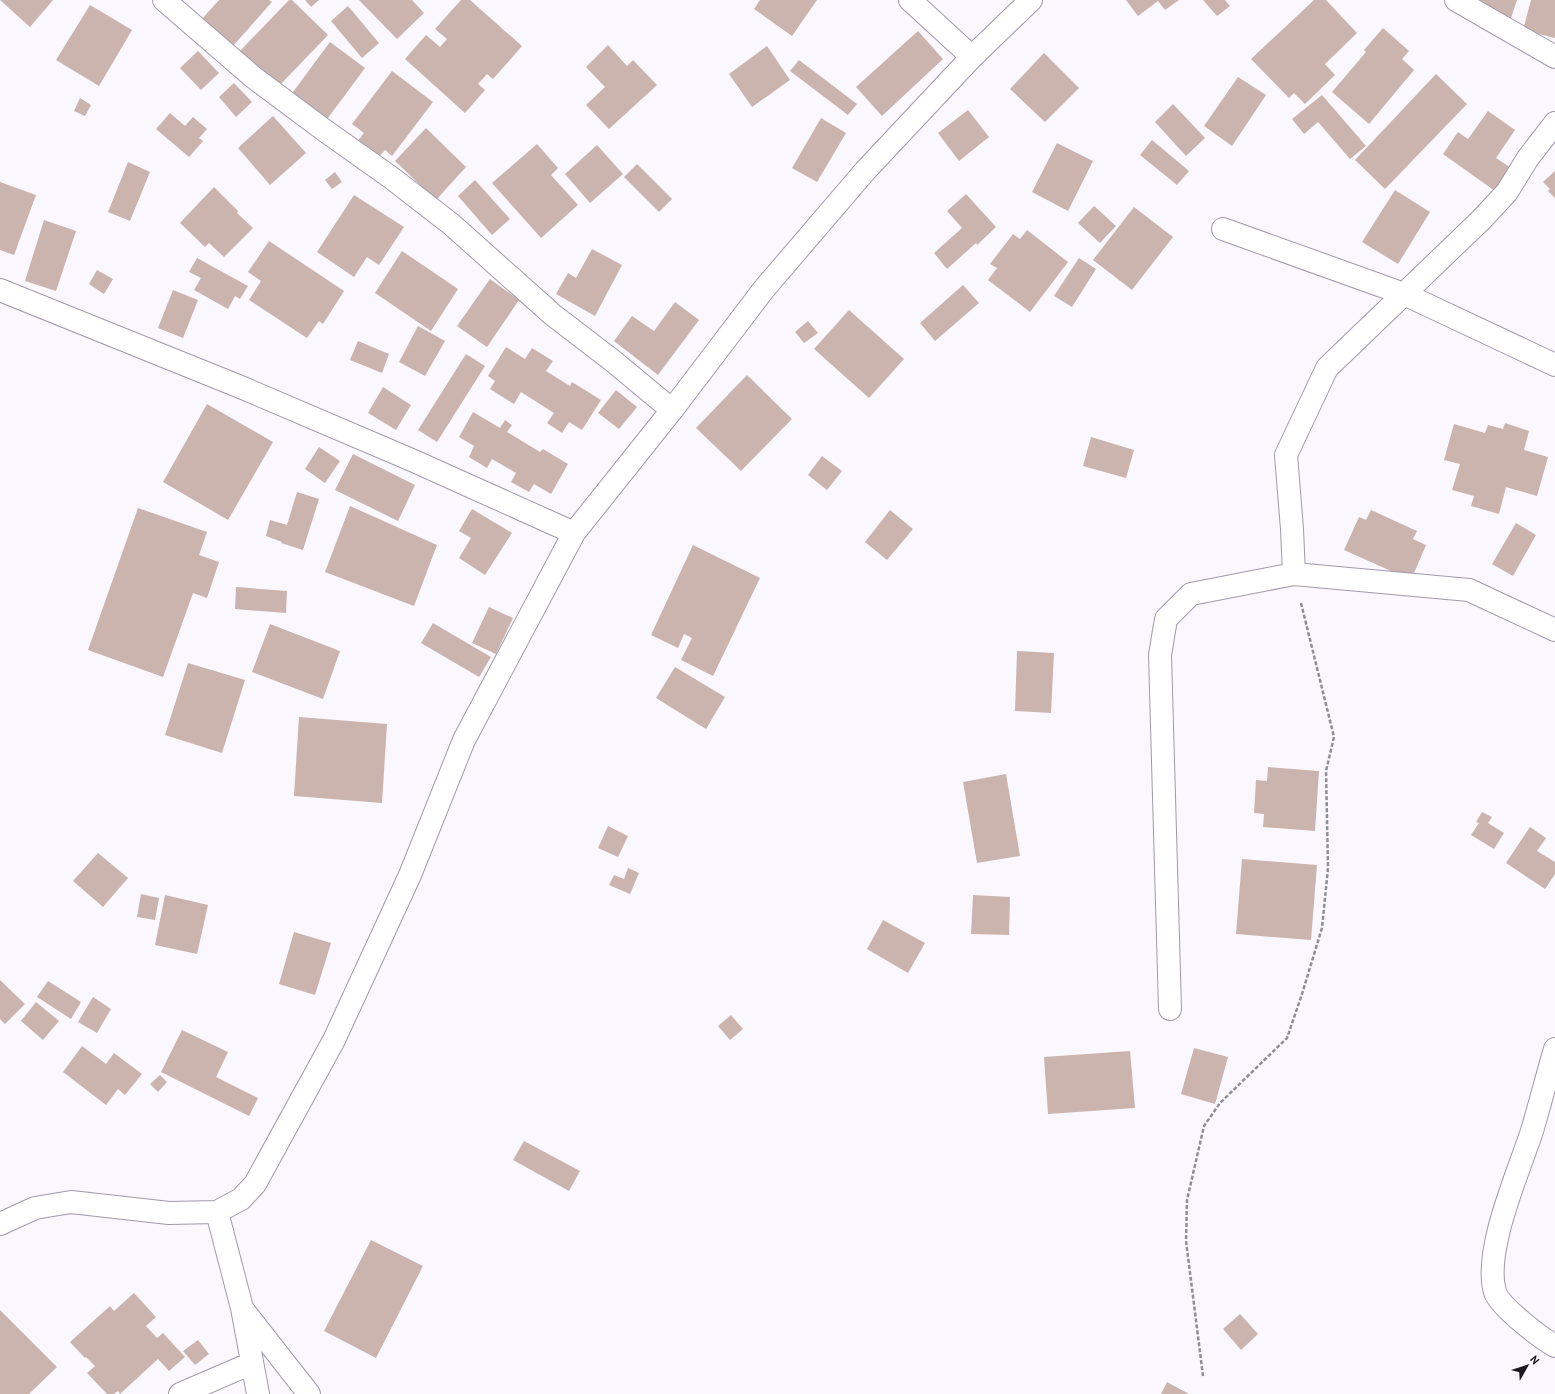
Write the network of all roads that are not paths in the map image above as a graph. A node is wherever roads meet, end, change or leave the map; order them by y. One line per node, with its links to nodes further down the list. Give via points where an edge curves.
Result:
1 (164, 0): 12 (street, via 253,77 451,224 553,315)
2 (910, 0): 5 (street)
3 (1031, 0): 5 (street)
4 (1456, 0): 6 (street)
5 (972, 57): 12 (street, via 865,171 764,289)
6 (1555, 57)
7 (1555, 124): 10 (street, via 1528,158 1507,192)
8 (1222, 229): 10 (street)
9 (0, 290): 13 (street, via 250,391 414,461)
10 (1404, 294): 11 (street); 14 (street, via 1327,368 1286,455)
11 (1555, 365)
12 (672, 410): 13 (street)
13 (574, 534): 18 (street, via 464,740 410,875 334,1040 256,1184 240,1199)
14 (1294, 574): 15 (street, via 1469,590); 16 (street, via 1191,594 1166,619 1160,655)
15 (1555, 630)
16 (1170, 1009)
17 (1555, 1049): 21 (street, via 1494,1249 1493,1274 1495,1293 1508,1309 1540,1338)
18 (217, 1212): 19 (street, via 169,1213 71,1202 35,1208); 20 (street)
19 (0, 1224)
20 (242, 1308): 22 (street); 25 (street)
21 (1555, 1346)
22 (252, 1363): 23 (street); 24 (street)
23 (180, 1394)
24 (258, 1394)
25 (309, 1394)

